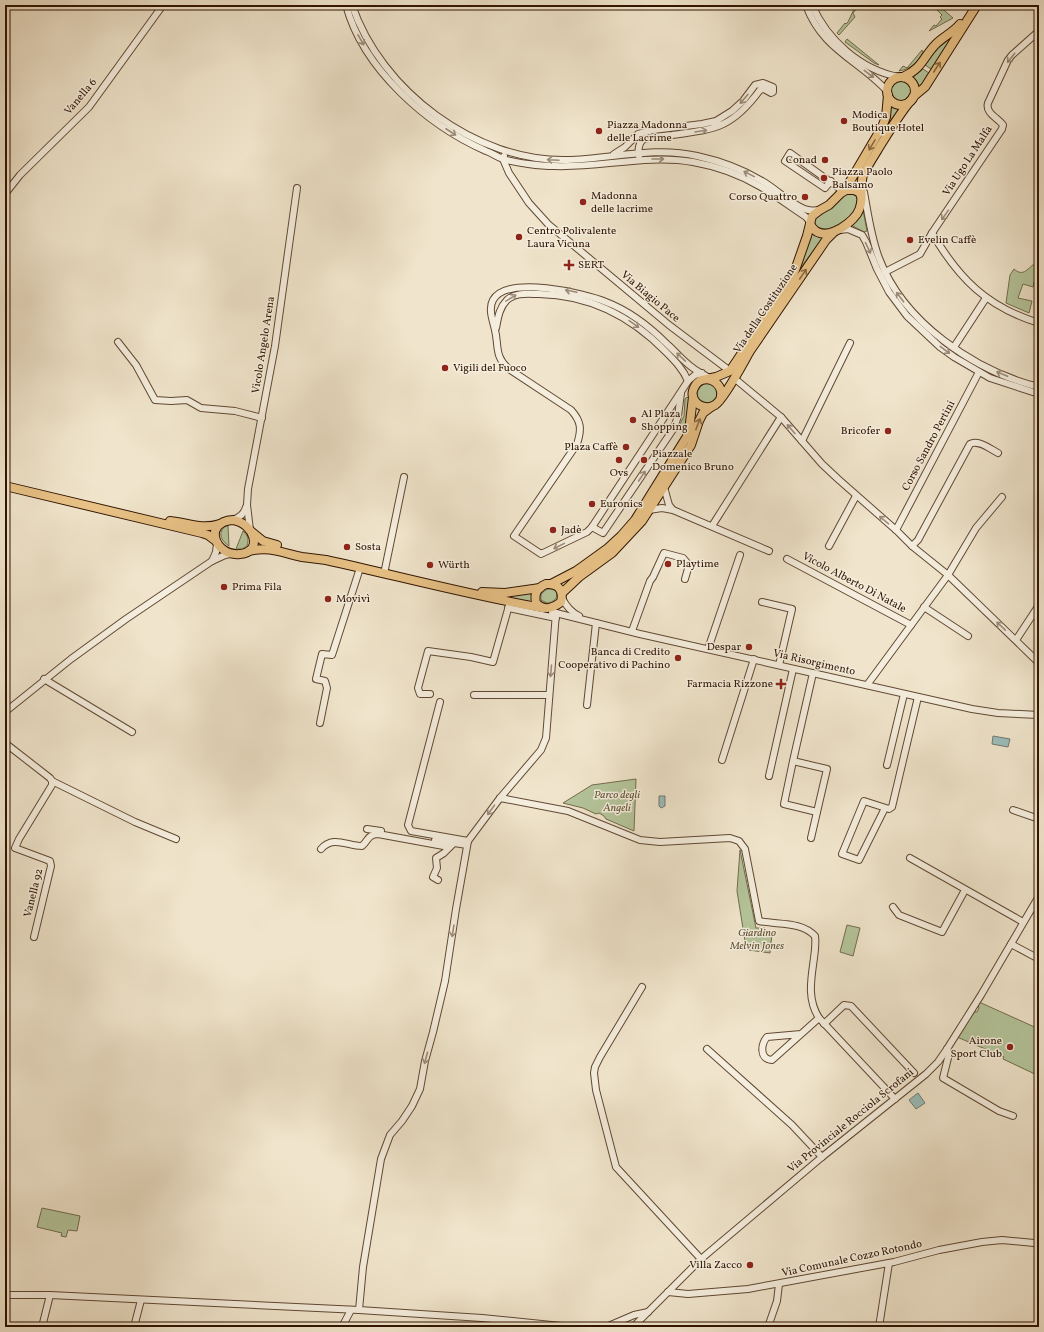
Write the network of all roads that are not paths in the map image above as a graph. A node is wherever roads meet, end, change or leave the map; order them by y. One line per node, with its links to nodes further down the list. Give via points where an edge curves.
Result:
1 (163, 5): 30 (street, Vanella 6, via 89,107 20,175)
2 (340, 5): 9 (street)
3 (346, 5): 9 (street)
4 (806, 5): 11 (street, via 815,25)
5 (812, 5): 11 (street)
6 (973, 5): 12 (main road, via 955,30 936,44 918,67)
7 (976, 5): 15 (main road, one-way to 7, via 924,87)
8 (351, 7): 13 (street, via 375,51)
9 (351, 21): 13 (street, one-way to 13, via 371,56)
10 (1039, 31): 36 (street, Via Ugo La Malfa, one-way to 36, via 1008,60 987,107 1003,125 1002,129)
11 (837, 46): 12 (street, via 870,67 885,74); 14 (street, one-way to 14, via 877,80)
12 (901, 77): 14 (main road, via 890,84); 15 (main road, via 914,84)
13 (398, 85): 18 (street, via 441,118 483,143); 22 (street, one-way to 22, via 414,105 438,124)
14 (888, 94): 15 (main road, via 892,101 898,104 906,104); 29 (main road, one-way to 29, via 887,112 882,127)
15 (912, 99): 27 (main road, via 897,119)
16 (629, 144): 17 (street, via 636,142); 17 (street, one-way to 16, via 641,140 646,138 704,131 725,124 748,105 761,86 755,86 743,101 722,118 702,124 643,132 635,136); 20 (street); 21 (street)
17 (639, 146): 19 (street)
18 (506, 152): 21 (street, one-way to 18, via 553,160); 22 (street)
19 (642, 153): 20 (street); 23 (street); 25 (street, via 682,153 719,162)
20 (628, 154): 21 (street); 24 (street)
21 (609, 157)
22 (503, 159): 24 (street, via 553,166); 47 (street, Via Biagio Pace, via 529,203 548,224)
23 (639, 160): 24 (street); 25 (street, one-way to 25, via 687,161)
24 (628, 161)
25 (732, 170): 33 (street, one-way to 25, via 802,208 762,180); 34 (street, via 806,217)
26 (831, 181): 26 (street, via 825,188 785,161 790,154); 29 (street)
27 (862, 181): 31 (main road, Via della Costituzione); 32 (street)
28 (297, 188): 57 (street, Vicolo Angelo Arena, via 275,346)
29 (842, 192): 31 (main road, via 854,190); 33 (main road)
30 (5, 194)
31 (861, 197): 32 (street); 35 (main road, Via della Costituzione, via 861,207 853,219)
32 (866, 207): 37 (street)
33 (820, 210): 34 (main road, via 812,216)
34 (810, 223): 35 (main road, via 819,233); 47 (main road, Via della Costituzione, via 793,276)
35 (836, 231): 38 (street, via 848,229); 47 (main road, Via della Costituzione, one-way to 35, via 826,240)
36 (932, 233): 39 (street, Via Ugo La Malfa, via 920,254); 40 (street, via 966,280)
37 (872, 234): 38 (street); 39 (street)
38 (862, 235): 46 (street, one-way to 46, via 889,292 907,316 940,346)
39 (885, 272): 45 (street, one-way to 39, via 930,330 912,312)
40 (986, 298): 41 (street); 45 (street)
41 (1039, 323)
42 (496, 332): 48 (street, one-way to 42, via 628,312 606,301 565,290 520,288 502,291 491,305); 49 (street, one-way to 49, via 501,307 514,296 547,294 586,302 617,314 642,330 682,368); 74 (street, one-way to 42, via 541,554 514,536 577,444 580,427 576,415 570,410 505,365 498,354)
43 (118, 342): 57 (street, via 136,365 155,400 187,400 201,408 235,411)
44 (850, 343): 58 (street)
45 (954, 347): 50 (street, one-way to 45, via 982,365)
46 (979, 372): 53 (street); 75 (street, Corso Sandro Pertini)
47 (732, 375): 48 (main road); 54 (main road, Via della Costituzione); 56 (street, Via Biagio Pace)
48 (707, 378): 49 (street, via 695,375); 52 (main road, via 695,386); 54 (main road, via 720,388)
49 (687, 382): 51 (street); 52 (street)
50 (1039, 387)
51 (682, 392): 52 (street); 62 (street); 64 (street, one-way to 51, via 674,428)
52 (692, 394): 55 (main road, via 697,403 703,407); 91 (main road, via 689,431 686,438 635,520 608,548 576,571)
53 (1039, 394)
54 (720, 400): 55 (main road)
55 (711, 407): 63 (main road, one-way to 55, via 690,446 703,413)
56 (781, 417): 58 (street, Via Biagio Pace, one-way to 56); 73 (street)
57 (262, 418): 67 (street, Vicolo Angelo Arena)
58 (802, 441): 65 (street, Via Biagio Pace)
59 (998, 453): 79 (street, via 978,443 970,444 918,540)
60 (404, 476): 88 (street)
61 (5, 486): 70 (main road)
62 (618, 486): 64 (street); 74 (street)
63 (664, 487): 68 (main road); 69 (street)
64 (630, 494): 74 (street, via 603,532)
65 (856, 496): 75 (street, Via Biagio Pace, one-way to 65); 78 (street)
66 (1002, 497): 89 (street, via 976,528)
67 (247, 505): 71 (street, via 244,513); 76 (street, Vicolo Angelo Arena)
68 (649, 510): 69 (street); 94 (main road, via 612,553 579,577)
69 (673, 510): 73 (street)
70 (145, 519): 72 (main road, via 204,527); 77 (main road, via 202,532)
71 (233, 520): 72 (main road); 76 (main road, via 244,524)
72 (220, 524): 77 (main road, via 216,530)
73 (712, 526): 81 (street)
74 (592, 527)
75 (896, 530): 79 (street, Via Biagio Pace)
76 (251, 531): 80 (main road, via 254,541); 85 (main road, via 263,541)
77 (216, 542): 82 (main road); 86 (street, via 216,552)
78 (829, 546)
79 (912, 546): 89 (street, Via Biagio Pace)
80 (249, 551): 82 (main road); 85 (main road, via 268,548)
81 (769, 551)
82 (231, 554): 86 (street)
83 (740, 555): 107 (street)
84 (787, 559): 103 (street, Vicolo Alberto Di Natale)
85 (324, 560): 87 (main road)
86 (212, 561): 113 (street)
87 (360, 568): 88 (main road); 124 (street, via 332,655 322,654 316,679 325,681 327,688)
88 (384, 574): 93 (main road)
89 (948, 575): 98 (street); 106 (street, Via Biagio Pace, one-way to 89)
90 (685, 579): 104 (street, via 689,565 683,558 664,553 650,581)
91 (551, 584): 92 (main road); 94 (main road, via 561,589)
92 (540, 588): 93 (main road, via 505,593); 99 (main road, via 534,597 536,603)
93 (453, 589): 96 (main road)
94 (562, 595): 99 (main road, via 558,604); 101 (street, via 569,609)
95 (762, 602): 110 (street, via 792,609)
96 (509, 605): 99 (main road); 100 (street); 115 (street, via 493,662 428,650 418,688 420,694)
97 (1039, 605): 106 (street)
98 (924, 607): 103 (street); 105 (street)
99 (544, 609): 100 (street)
100 (556, 616): 101 (street); 118 (street, one-way to 118)
101 (586, 620): 102 (street, Via Risorgimento)
102 (596, 623): 104 (street, Via Risorgimento); 121 (street)
103 (911, 625): 114 (street)
104 (632, 631): 107 (street, Via Risorgimento)
105 (968, 636)
106 (1016, 640): 109 (street, Via Biagio Pace)
107 (708, 649): 108 (street, Via Risorgimento)
108 (754, 659): 110 (street, Via Risorgimento); 127 (street)
109 (1039, 662)
110 (779, 665): 111 (street, Via Risorgimento)
111 (794, 668): 112 (street, Via Risorgimento); 130 (street)
112 (813, 673): 114 (street, Via Risorgimento); 128 (street)
113 (44, 679): 122 (street); 125 (street)
114 (867, 685): 116 (street, Via Risorgimento)
115 (430, 694)
116 (904, 694): 119 (street, Via Risorgimento); 129 (street)
117 (474, 695): 118 (street)
118 (549, 695): 132 (street, via 546,738 541,750)
119 (918, 697): 123 (street, Via Risorgimento, via 998,713); 133 (street, via 892,806 889,809)
120 (440, 702): 140 (street, via 408,826 411,831)
121 (587, 705)
122 (5, 712)
123 (1039, 715)
124 (320, 723)
125 (132, 732)
126 (5, 743): 131 (street)
127 (722, 760)
128 (793, 761): 135 (street, via 827,769); 135 (street, via 784,804)
129 (887, 765)
130 (769, 776)
131 (52, 781): 139 (street, via 134,822); 149 (street, Vanella 92, via 15,848 50,862 51,866)
132 (500, 798): 140 (street, one-way to 140); 153 (street, via 568,811 640,840 660,842 730,838 739,841 745,848 759,921 796,926 815,936 810,995 812,1007)
133 (885, 808): 133 (street, via 864,801 842,854 859,860)
134 (1013, 810): 136 (street)
135 (818, 812): 138 (street)
136 (1039, 819)
137 (367, 829): 141 (street)
138 (811, 838)
139 (176, 839)
140 (468, 843): 141 (street); 171 (street, one-way to 171, via 445,981 420,1088 412,1106 390,1135 381,1159 363,1267)
141 (452, 845): 142 (street, via 378,834 369,837 362,846 335,842 326,844); 144 (street, via 436,858 437,868 433,877)
142 (322, 850)
143 (910, 858): 145 (street)
144 (438, 880)
145 (965, 890): 147 (street, via 942,932 899,914); 148 (street)
146 (1039, 896): 148 (street, Via Provinciale Rocciola Scrofani)
147 (893, 907)
148 (1023, 922): 150 (street, Via Provinciale Rocciola Scrofani)
149 (34, 937)
150 (1011, 944): 151 (street); 157 (street, Via Provinciale Rocciola Scrofani)
151 (1039, 959)
152 (642, 987): 163 (street, via 600,1057 594,1073 596,1090 616,1167)
153 (819, 1018): 154 (street); 155 (street)
154 (824, 1024): 158 (street, via 844,1005 851,1006); 159 (street)
155 (801, 1034): 155 (street, via 772,1060 767,1060 763,1056 765,1040 768,1037)
156 (707, 1049): 161 (street, via 792,1125)
157 (948, 1049): 159 (street, Via Provinciale Rocciola Scrofani, via 926,1074); 160 (street, via 943,1078)
158 (914, 1073)
159 (895, 1099): 161 (street, Via Provinciale Rocciola Scrofani)
160 (1013, 1116)
161 (822, 1157): 163 (street, Via Provinciale Rocciola Scrofani)
162 (1039, 1245): 164 (street, Via Comunale Cozzo Rotondo, via 1002,1240 982,1242)
163 (701, 1259): 166 (street, Via Provinciale Rocciola Scrofani)
164 (889, 1262): 165 (street, Via Comunale Cozzo Rotondo); 180 (street)
165 (779, 1284): 166 (street, Via Comunale Cozzo Rotondo, via 688,1294); 179 (street, via 777,1301)
166 (668, 1292): 172 (street, Via Provinciale Rocciola Scrofani)
167 (5, 1295): 168 (street)
168 (50, 1295): 169 (street); 173 (street)
169 (141, 1300): 170 (street); 174 (street)
170 (351, 1310): 171 (street); 175 (street)
171 (359, 1310): 176 (street)
172 (648, 1312): 177 (street); 178 (street, Via Provinciale Rocciola Scrofani)
173 (42, 1327)
174 (134, 1327)
175 (342, 1327)
176 (571, 1327)
177 (606, 1327)
178 (633, 1327)
179 (768, 1327)
180 (879, 1327)

